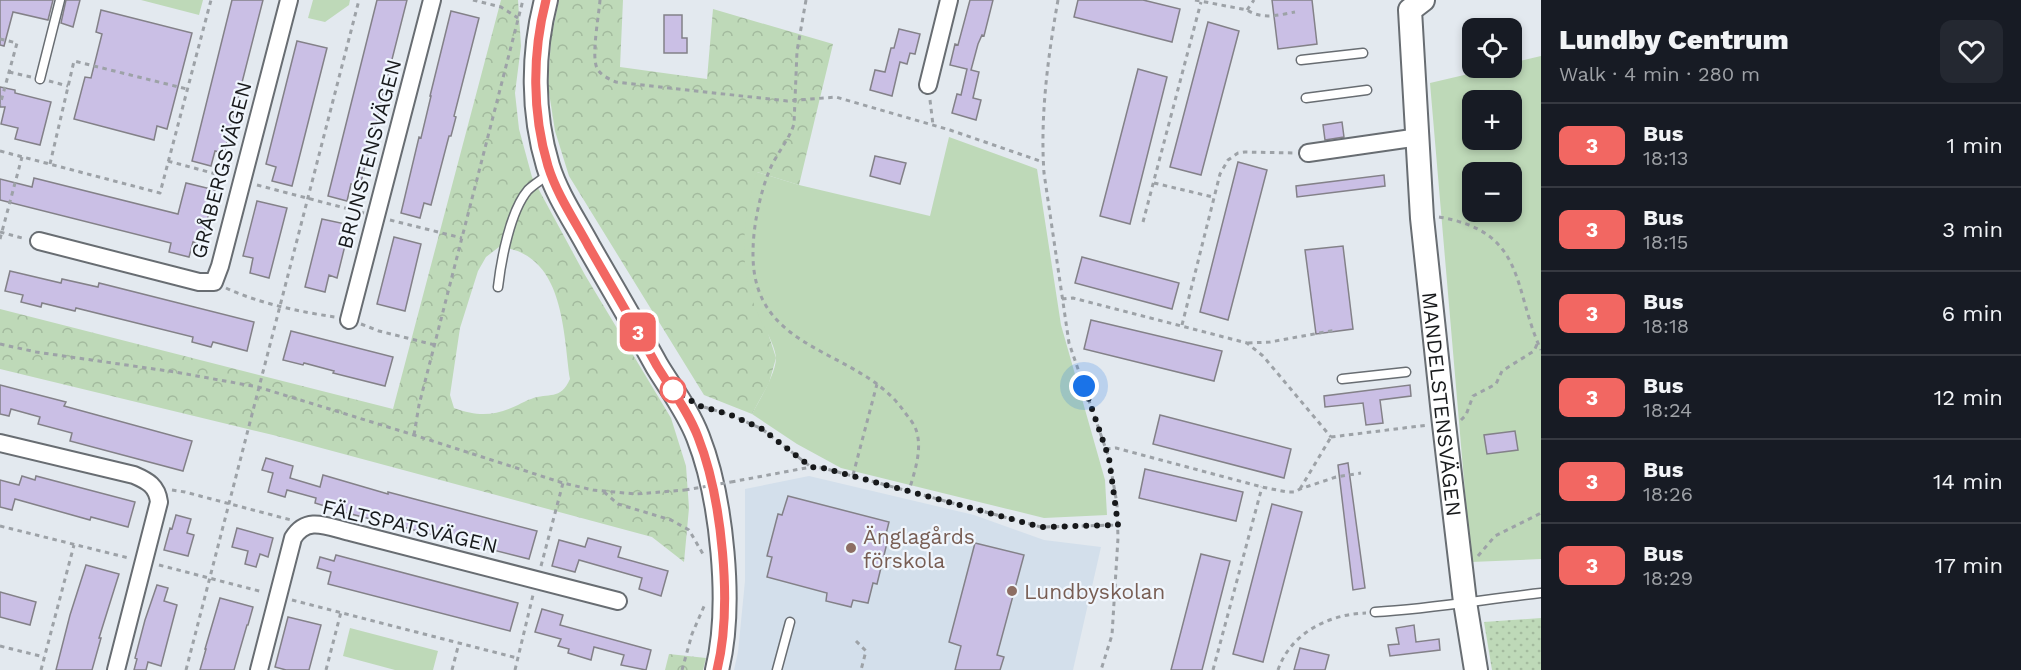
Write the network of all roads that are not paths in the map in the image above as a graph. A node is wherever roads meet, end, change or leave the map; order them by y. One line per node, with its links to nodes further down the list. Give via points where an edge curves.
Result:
1 (60, 0): 9 (lane)
2 (288, 0): 16 (street, GRÅBERGSVÄGEN, via 214,282 199,282)
3 (432, 0): 18 (street, BRUNSTENSVÄGEN)
4 (546, 0): 15 (street, via 536,67 537,112)
5 (949, 0): 10 (street)
6 (1423, 0): 13 (street, MANDELSTENSVÄGEN, via 1410,10)
7 (1362, 52): 8 (lane)
8 (1301, 60)
9 (40, 79)
10 (928, 85)
11 (1367, 90): 12 (lane)
12 (1306, 98)
13 (1419, 137): 14 (street); 22 (street, MANDELSTENSVÄGEN, via 1422,218)
14 (1308, 153)
15 (550, 173): 17 (lane, via 528,190 517,210 501,260); 29 (street, via 698,437 713,491 722,548 725,596)
16 (39, 241)
17 (498, 287)
18 (349, 320)
19 (1406, 372): 20 (lane)
20 (1342, 379)
21 (0, 443): 27 (street, via 134,475 154,488 159,502)
22 (1464, 591): 23 (lane); 25 (lane, via 1420,610); 31 (street, MANDELSTENSVÄGEN)
23 (1541, 593)
24 (618, 601): 28 (street, FÄLTSPATSVÄGEN, via 350,532 307,525 299,528 293,538)
25 (1375, 612)
26 (790, 622): 30 (lane)
27 (116, 670)
28 (259, 670)
29 (717, 670)
30 (777, 670)
31 (1476, 670)

